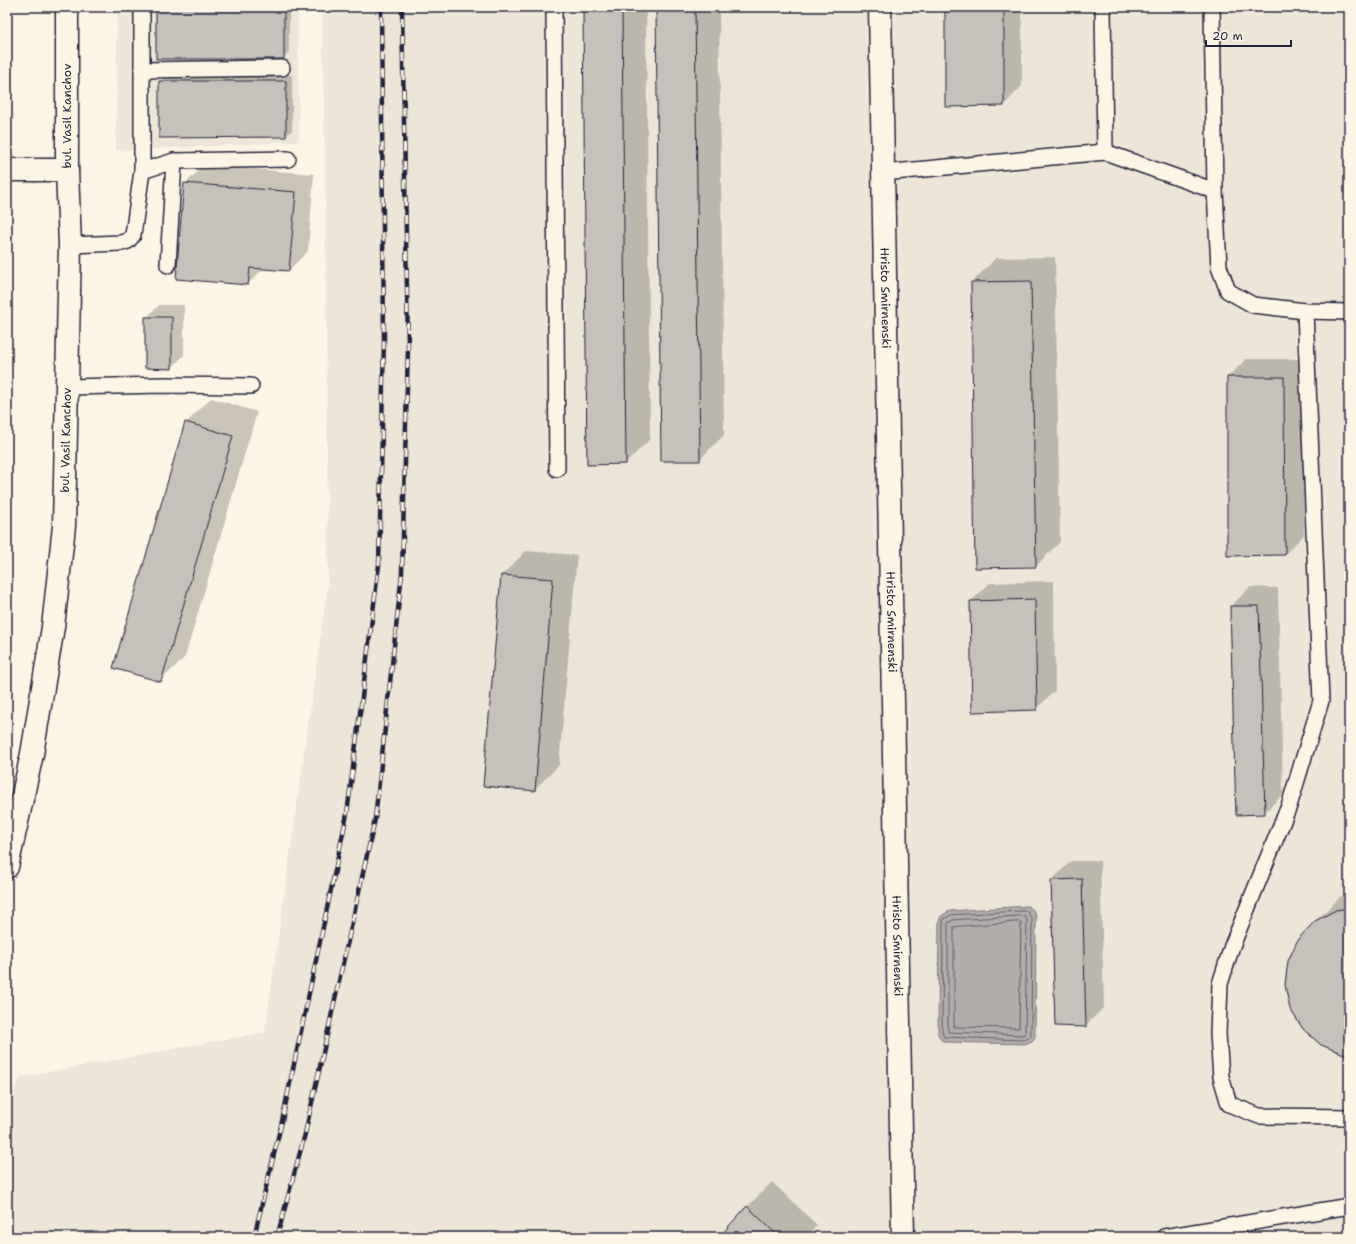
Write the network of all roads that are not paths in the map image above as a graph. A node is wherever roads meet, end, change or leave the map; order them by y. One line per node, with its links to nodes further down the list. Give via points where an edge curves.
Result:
1 (67, 7): 13 (street, bul. Vasil Kanchov)
2 (142, 7): 8 (lane)
3 (554, 7): 23 (lane)
4 (880, 7): 15 (street, Hristo Smirnenski)
5 (1103, 7): 9 (lane)
6 (1212, 7): 16 (lane)
7 (282, 68): 8 (lane)
8 (142, 70): 14 (lane)
9 (1105, 152): 15 (lane); 16 (lane)
10 (288, 159): 11 (lane)
11 (174, 161): 14 (lane); 18 (lane)
12 (7, 170): 13 (street)
13 (67, 170): 17 (street, bul. Vasil Kanchov)
14 (142, 171): 17 (lane, via 133,235 121,243)
15 (883, 172): 27 (street, Hristo Smirnenski)
16 (1215, 191): 19 (lane, via 1219,267 1228,291 1253,305)
17 (70, 245): 22 (street, bul. Vasil Kanchov)
18 (168, 265)
19 (1305, 311): 20 (lane); 25 (lane, via 1322,701 1289,806 1232,946 1220,984 1218,1034 1221,1077 1229,1104 1260,1116)
20 (1349, 312)
21 (251, 386): 22 (lane)
22 (66, 387): 24 (street, bul. Vasil Kanchov, via 64,526 53,627 32,754)
23 (557, 469)
24 (7, 867)
25 (1349, 1117)
26 (1349, 1206): 28 (lane)
27 (902, 1237)
28 (1164, 1237)

